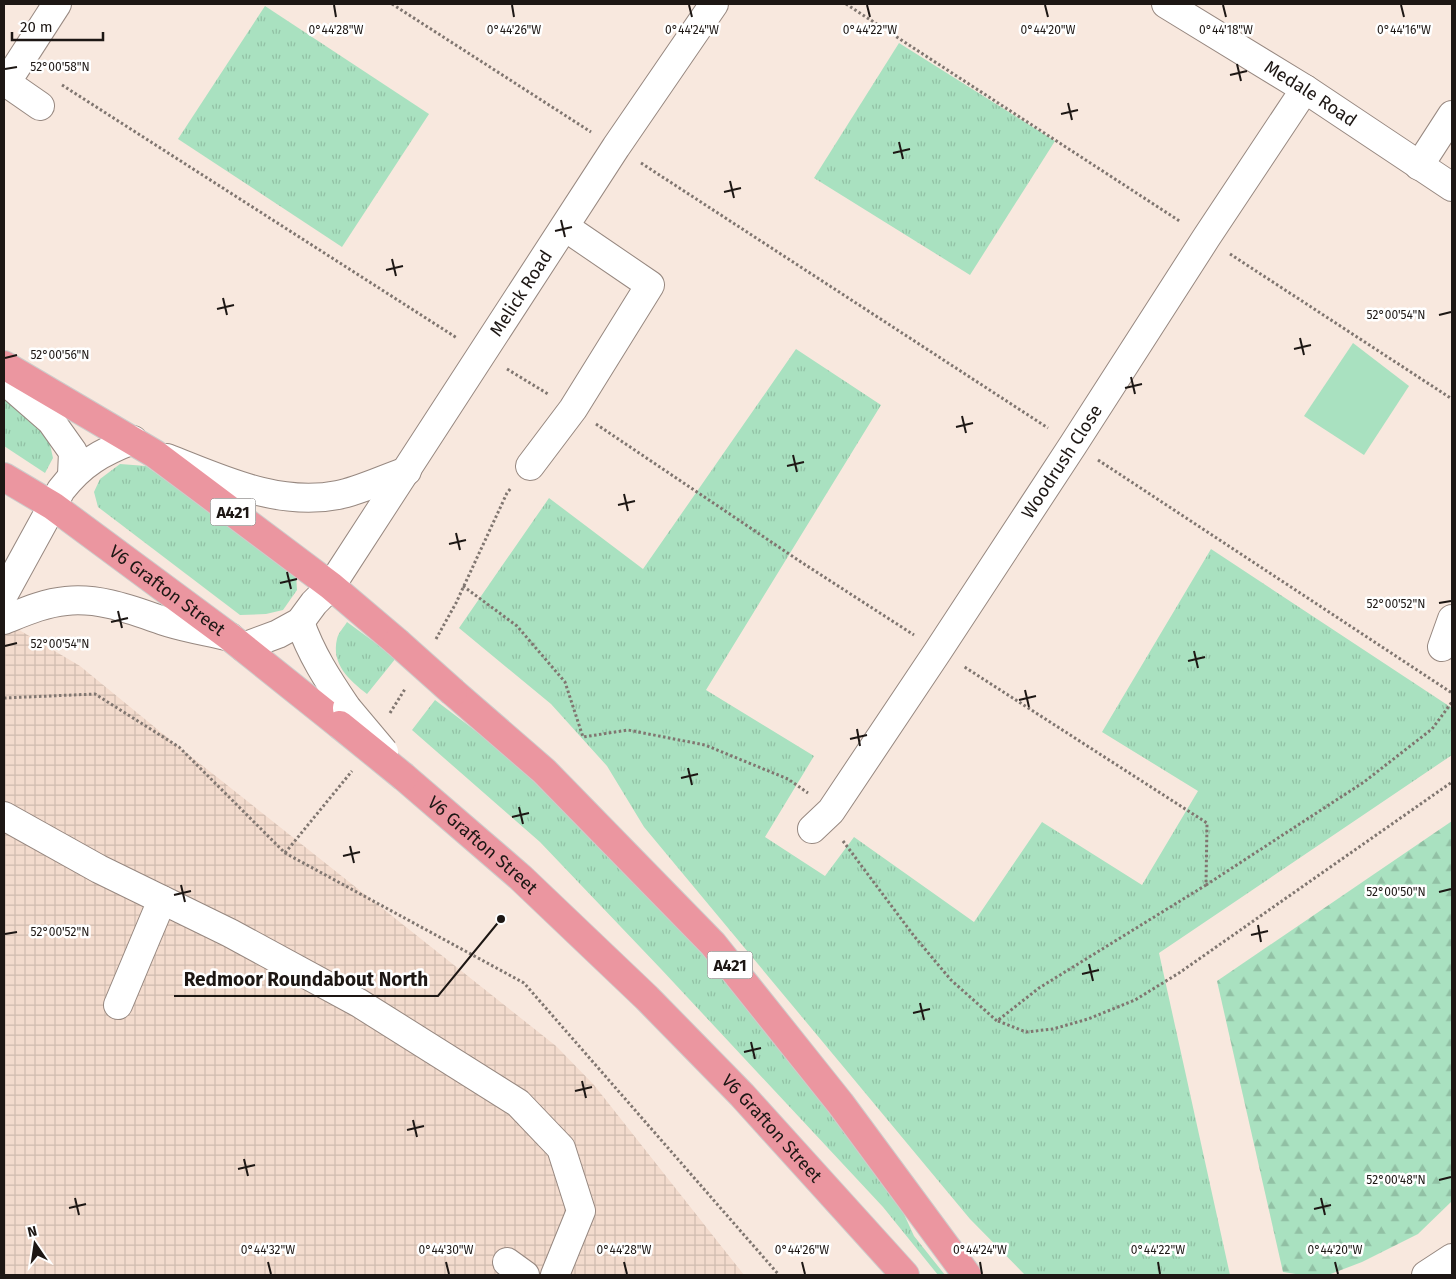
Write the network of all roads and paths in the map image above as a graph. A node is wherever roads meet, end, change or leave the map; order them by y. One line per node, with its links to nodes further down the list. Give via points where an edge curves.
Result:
1 (57, 4): 6 (street)
2 (392, 4): 11 (path)
3 (714, 4): 11 (street, Melick Road)
4 (846, 4): 15 (path)
5 (1166, 4): 8 (street, Medale Road)
6 (22, 59): 7 (street); 16 (path)
7 (5, 82): 9 (street)
8 (1305, 89): 12 (street, Medale Road); 15 (street, Woodrush Close)
9 (40, 106)
10 (1452, 114): 12 (street)
11 (616, 148): 14 (street, Melick Road); 21 (path)
12 (1419, 166): 13 (street, Medale Road)
13 (1452, 187)
14 (565, 227): 16 (street, Melick Road); 20 (street, via 650,285)
15 (1206, 238): 19 (path); 21 (street, Woodrush Close)
16 (481, 354): 20 (path); 24 (street, Melick Road)
17 (4, 364): 22 (highway, A421)
18 (4, 380): 25 (street, via 51,421 73,452)
19 (1452, 398)
20 (573, 409): 23 (street); 36 (path)
21 (1073, 445): 36 (street, Woodrush Close); 37 (path)
22 (144, 447): 24 (street, via 248,488 291,498 338,495); 25 (street, via 108,450); 28 (highway, A421)
23 (530, 466)
24 (407, 471): 28 (street, Melick Road)
25 (72, 475): 27 (street)
26 (4, 476): 27 (highway, V6 Grafton Street)
27 (53, 506): 30 (street); 34 (highway, V6 Grafton Street)
28 (331, 586): 33 (street, Melick Road); 53 (highway, A421, bridge, via 544,771 714,944 840,1103)
29 (463, 586): 42 (path, via 517,626 565,682 583,737 628,730 705,746 788,779)
30 (4, 594)
31 (1452, 619): 35 (street)
32 (4, 620): 34 (street, via 37,607 66,601 96,601)
33 (300, 622): 34 (street, via 278,634); 40 (street)
34 (236, 642): 40 (highway, V6 Grafton Street)
35 (1442, 647)
36 (938, 651): 42 (street, Woodrush Close); 45 (path, via 1207,823)
37 (1452, 693)
38 (4, 698): 51 (path, via 95,694 179,747 285,854 524,983)
39 (1452, 702): 45 (path, via 1432,729 1364,782)
40 (344, 717): 52 (highway, V6 Grafton Street, bridge, via 404,777 520,877 647,998 742,1095)
41 (1452, 782): 48 (path, via 1179,973 1135,1000 1053,1029 1026,1032)
42 (831, 811): 44 (street, Woodrush Close); 48 (path, via 844,843 914,936 951,980)
43 (4, 816): 46 (street)
44 (812, 829)
45 (1206, 885): 48 (path, via 1039,988)
46 (162, 900): 47 (street); 50 (street, via 359,1003 518,1103 560,1148 581,1211)
47 (118, 1005)
48 (997, 1020)
49 (1452, 1258): 54 (street)
50 (555, 1275)
51 (779, 1275)
52 (905, 1275)
53 (967, 1275)
54 (1426, 1275)

